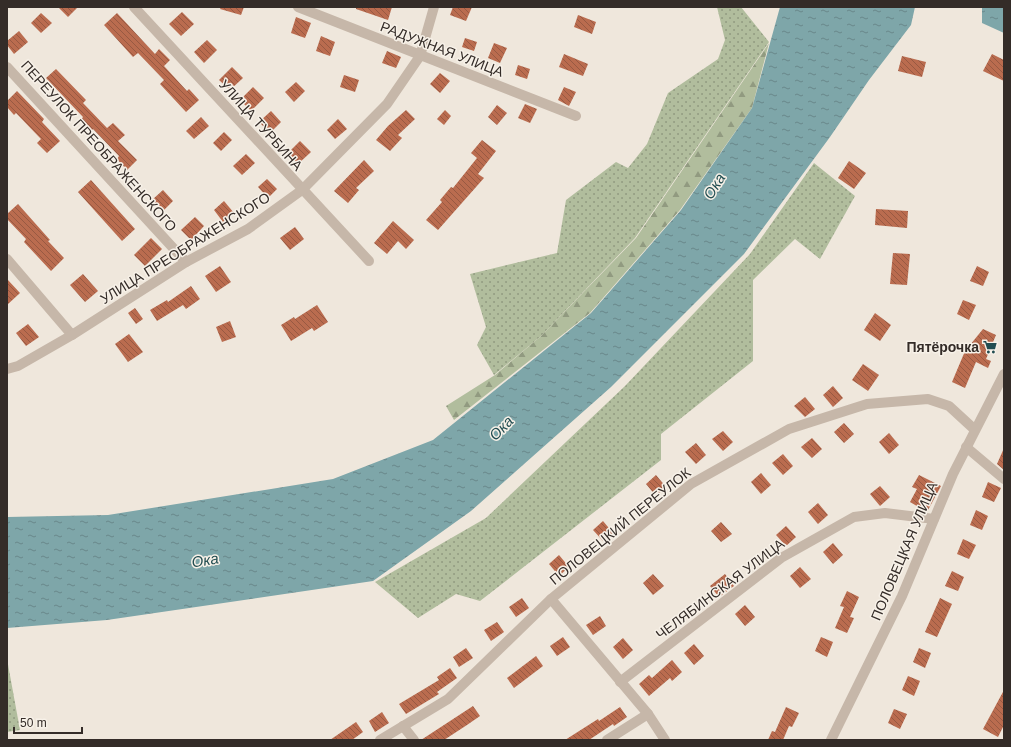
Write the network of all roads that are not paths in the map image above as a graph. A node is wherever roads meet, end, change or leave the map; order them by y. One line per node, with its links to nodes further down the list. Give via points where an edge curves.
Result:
1 (134, 7): 7 (street, УЛИЦА ТУРБИНА)
2 (298, 7): 4 (street, РАДУЖНАЯ УЛИЦА)
3 (434, 7): 4 (street, УЛИЦА ПРЕОБРАЖЕНСКОГО)
4 (420, 56): 6 (street, РАДУЖНАЯ УЛИЦА); 7 (street, УЛИЦА ПРЕОБРАЖЕНСКОГО, via 387,104)
5 (7, 67): 10 (street, ПЕРЕУЛОК ПРЕОБРАЖЕНСКОГО)
6 (576, 116)
7 (302, 190): 9 (street, УЛИЦА ТУРБИНА); 10 (street, УЛИЦА ПРЕОБРАЖЕНСКОГО, via 248,229)
8 (7, 259): 11 (street)
9 (369, 261)
10 (186, 262): 11 (street, УЛИЦА ПРЕОБРАЖЕНСКОГО)
11 (72, 335): 12 (street, УЛИЦА ПРЕОБРАЖЕНСКОГО, via 18,366)
12 (7, 369)
13 (1004, 374): 14 (street, ПОЛОВЕЦКАЯ УЛИЦА)
14 (974, 429): 15 (street, ПОЛОВЕЦКАЯ УЛИЦА); 18 (street, ПОЛОВЕЦКИЙ ПЕРЕУЛОК, via 949,406 928,399 867,404 789,429 691,484)
15 (966, 447): 16 (street); 17 (street, ПОЛОВЕЦКАЯ УЛИЦА)
16 (1004, 480)
17 (934, 520): 19 (street, ЧЕЛЯБИНСКАЯ УЛИЦА, via 885,513 854,517 781,558); 26 (street, ПОЛОВЕЦКАЯ УЛИЦА, via 902,596)
18 (551, 599): 19 (street); 21 (street, ПОЛОВЕЦКИЙ ПЕРЕУЛОК, via 448,698)
19 (620, 682): 20 (street)
20 (648, 714): 24 (street); 25 (street)
21 (403, 726): 22 (street, ПОЛОВЕЦКИЙ ПЕРЕУЛОК); 23 (street)
22 (380, 740)
23 (414, 740)
24 (606, 740)
25 (664, 740)
26 (831, 740)

